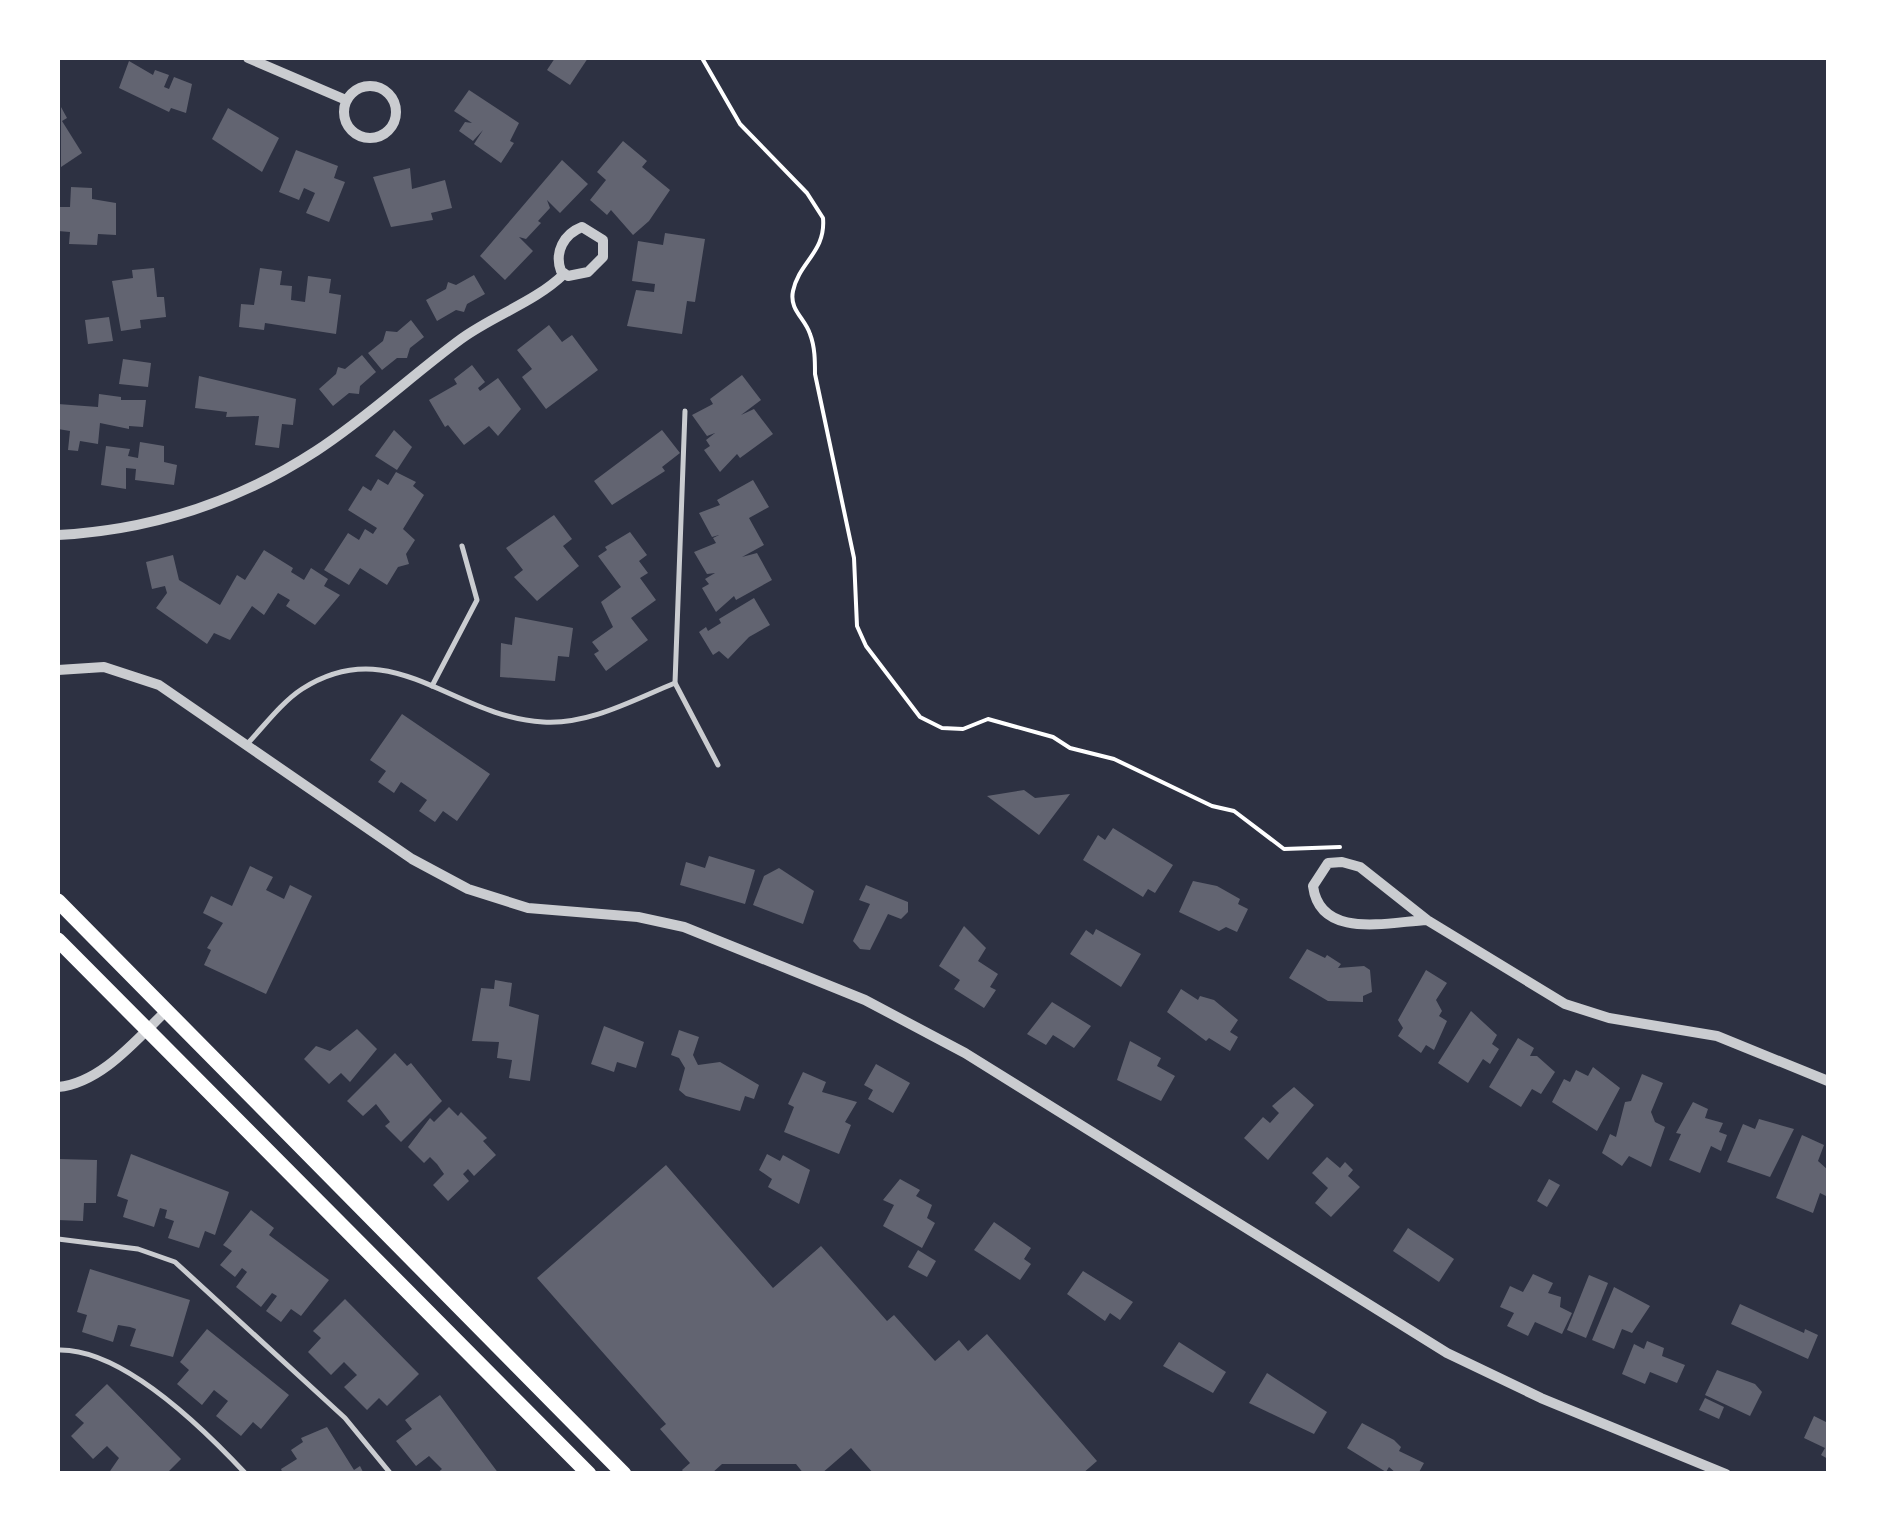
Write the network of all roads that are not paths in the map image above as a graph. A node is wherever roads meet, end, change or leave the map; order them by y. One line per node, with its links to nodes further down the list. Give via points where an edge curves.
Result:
1 (248, 58): 2 (street)
2 (346, 100): 2 (street, via 344,114 358,136 385,134 394,123 392,97 382,88 368,85)
3 (564, 274): 3 (street, via 576,278 597,264 606,248 597,232 582,227 568,236 558,254); 5 (street, via 469,333 318,450 258,485 119,532)
4 (685, 411): 8 (lane)
5 (58, 535)
6 (462, 546): 9 (lane, via 477,600)
7 (58, 670): 10 (street, via 104,667 142,676)
8 (675, 683): 9 (lane, via 590,718 545,722 502,716); 11 (lane)
9 (432, 686): 10 (lane, via 377,666 336,671 299,690)
10 (246, 745): 25 (street, via 412,859 468,889 528,908 684,928 865,1000 1012,1082 1416,1336 1540,1398)
11 (718, 765)
12 (58, 901): 15 (main road)
13 (1428, 920): 13 (street, via 1360,867 1342,862 1320,870 1313,886 1324,914 1340,922); 17 (street, via 1565,1004 1717,1036)
14 (58, 940): 16 (main road)
15 (166, 1012): 16 (street); 24 (main road)
16 (147, 1030): 18 (street, via 107,1066); 23 (main road)
17 (1828, 1081)
18 (58, 1087)
19 (58, 1239): 22 (lane, via 138,1249 175,1262 344,1418)
20 (58, 1350): 21 (lane, via 78,1349 114,1362)
21 (246, 1474)
22 (391, 1474)
23 (589, 1474)
24 (624, 1474)
25 (1726, 1474)

